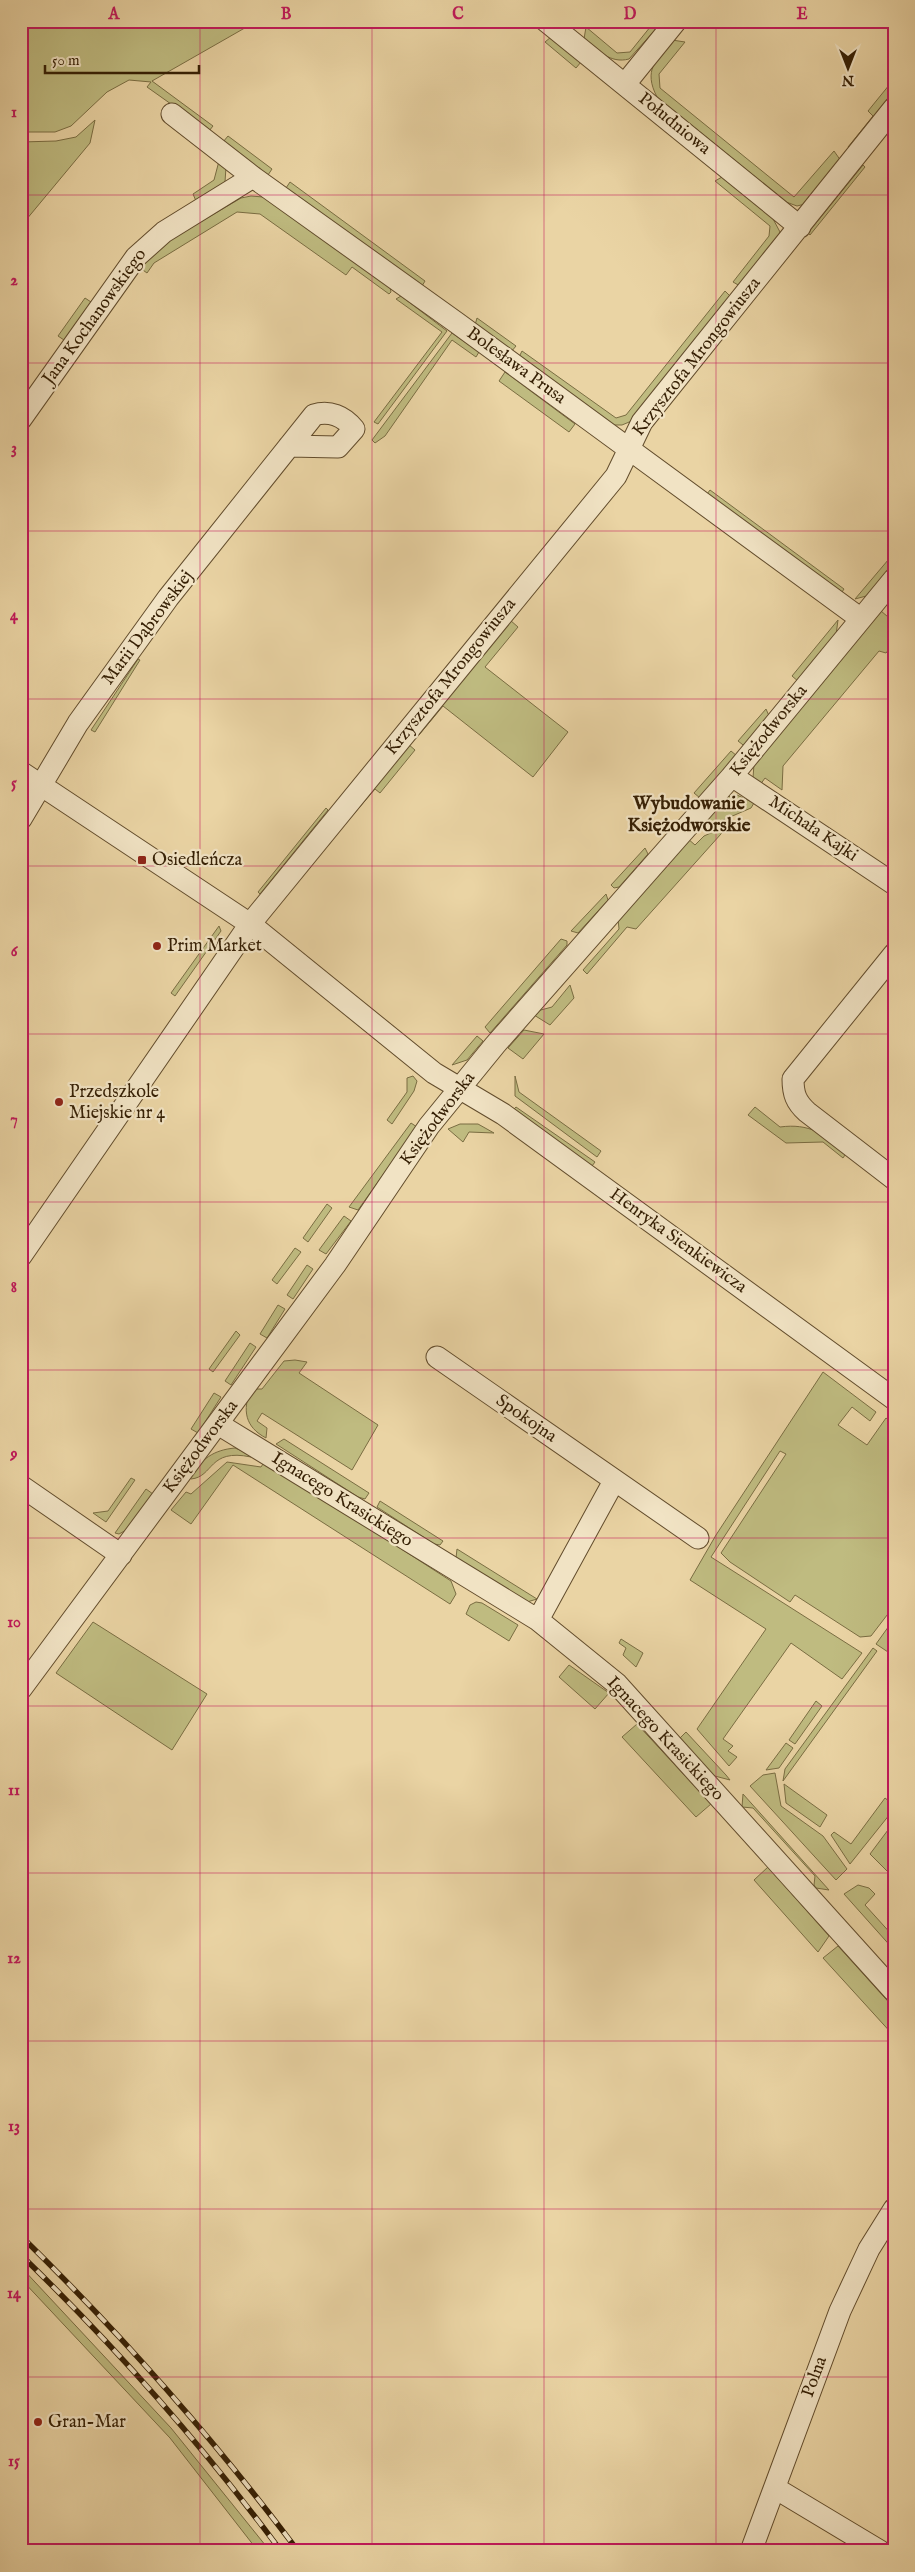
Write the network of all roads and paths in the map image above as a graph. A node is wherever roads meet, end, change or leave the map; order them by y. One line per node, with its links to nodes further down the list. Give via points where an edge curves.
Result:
1 (546, 21): 3 (street, Południowa)
2 (676, 21): 3 (street)
3 (625, 84): 7 (street, Południowa)
4 (894, 108): 7 (street, Krzysztofa Mrongowiusza)
5 (172, 114): 6 (street, Bolesława Prusa)
6 (253, 177): 8 (street, Jana Kochanowskiego, via 164,232 136,257); 10 (street, Bolesława Prusa)
7 (800, 227): 10 (street, Krzysztofa Mrongowiusza, via 642,422)
8 (21, 419)
9 (289, 446): 15 (street, Marii Dąbrowskiej, via 168,598 78,723)
10 (628, 449): 12 (street, Bolesława Prusa); 18 (street, Krzysztofa Mrongowiusza, via 616,476)
11 (894, 579): 12 (street, Księżodworska)
12 (860, 619): 14 (street, Księżodworska)
13 (21, 772): 15 (street)
14 (732, 776): 17 (street, Michała Kajki); 20 (street, Księżodworska)
15 (41, 785): 16 (street, Marii Dąbrowskiej); 18 (street)
16 (21, 819)
17 (894, 884)
18 (250, 924): 20 (street, via 434,1073); 22 (street, Krzysztofa Mrongowiusza)
19 (894, 954): 21 (street, via 793,1079 797,1103)
20 (460, 1088): 24 (street, Henryka Sienkiewicza, via 503,1114); 25 (street, Księżodworska, via 429,1126 335,1265)
21 (894, 1180)
22 (21, 1256)
23 (437, 1357): 26 (street, Spokojna)
24 (894, 1399)
25 (218, 1424): 29 (street, Księżodworska); 30 (street, Ignacego Krasickiego)
26 (614, 1481): 28 (street, Spokojna); 30 (street)
27 (21, 1486): 29 (street)
28 (698, 1538)
29 (121, 1555): 31 (street, Księżodworska)
30 (538, 1620): 32 (street, Ignacego Krasickiego, via 617,1684)
31 (21, 1689)
32 (894, 1992)
33 (894, 2209): 34 (street, Polna, via 869,2248 840,2311)
34 (775, 2488): 35 (street, Polna); 36 (street)
35 (751, 2551)
36 (880, 2551)

